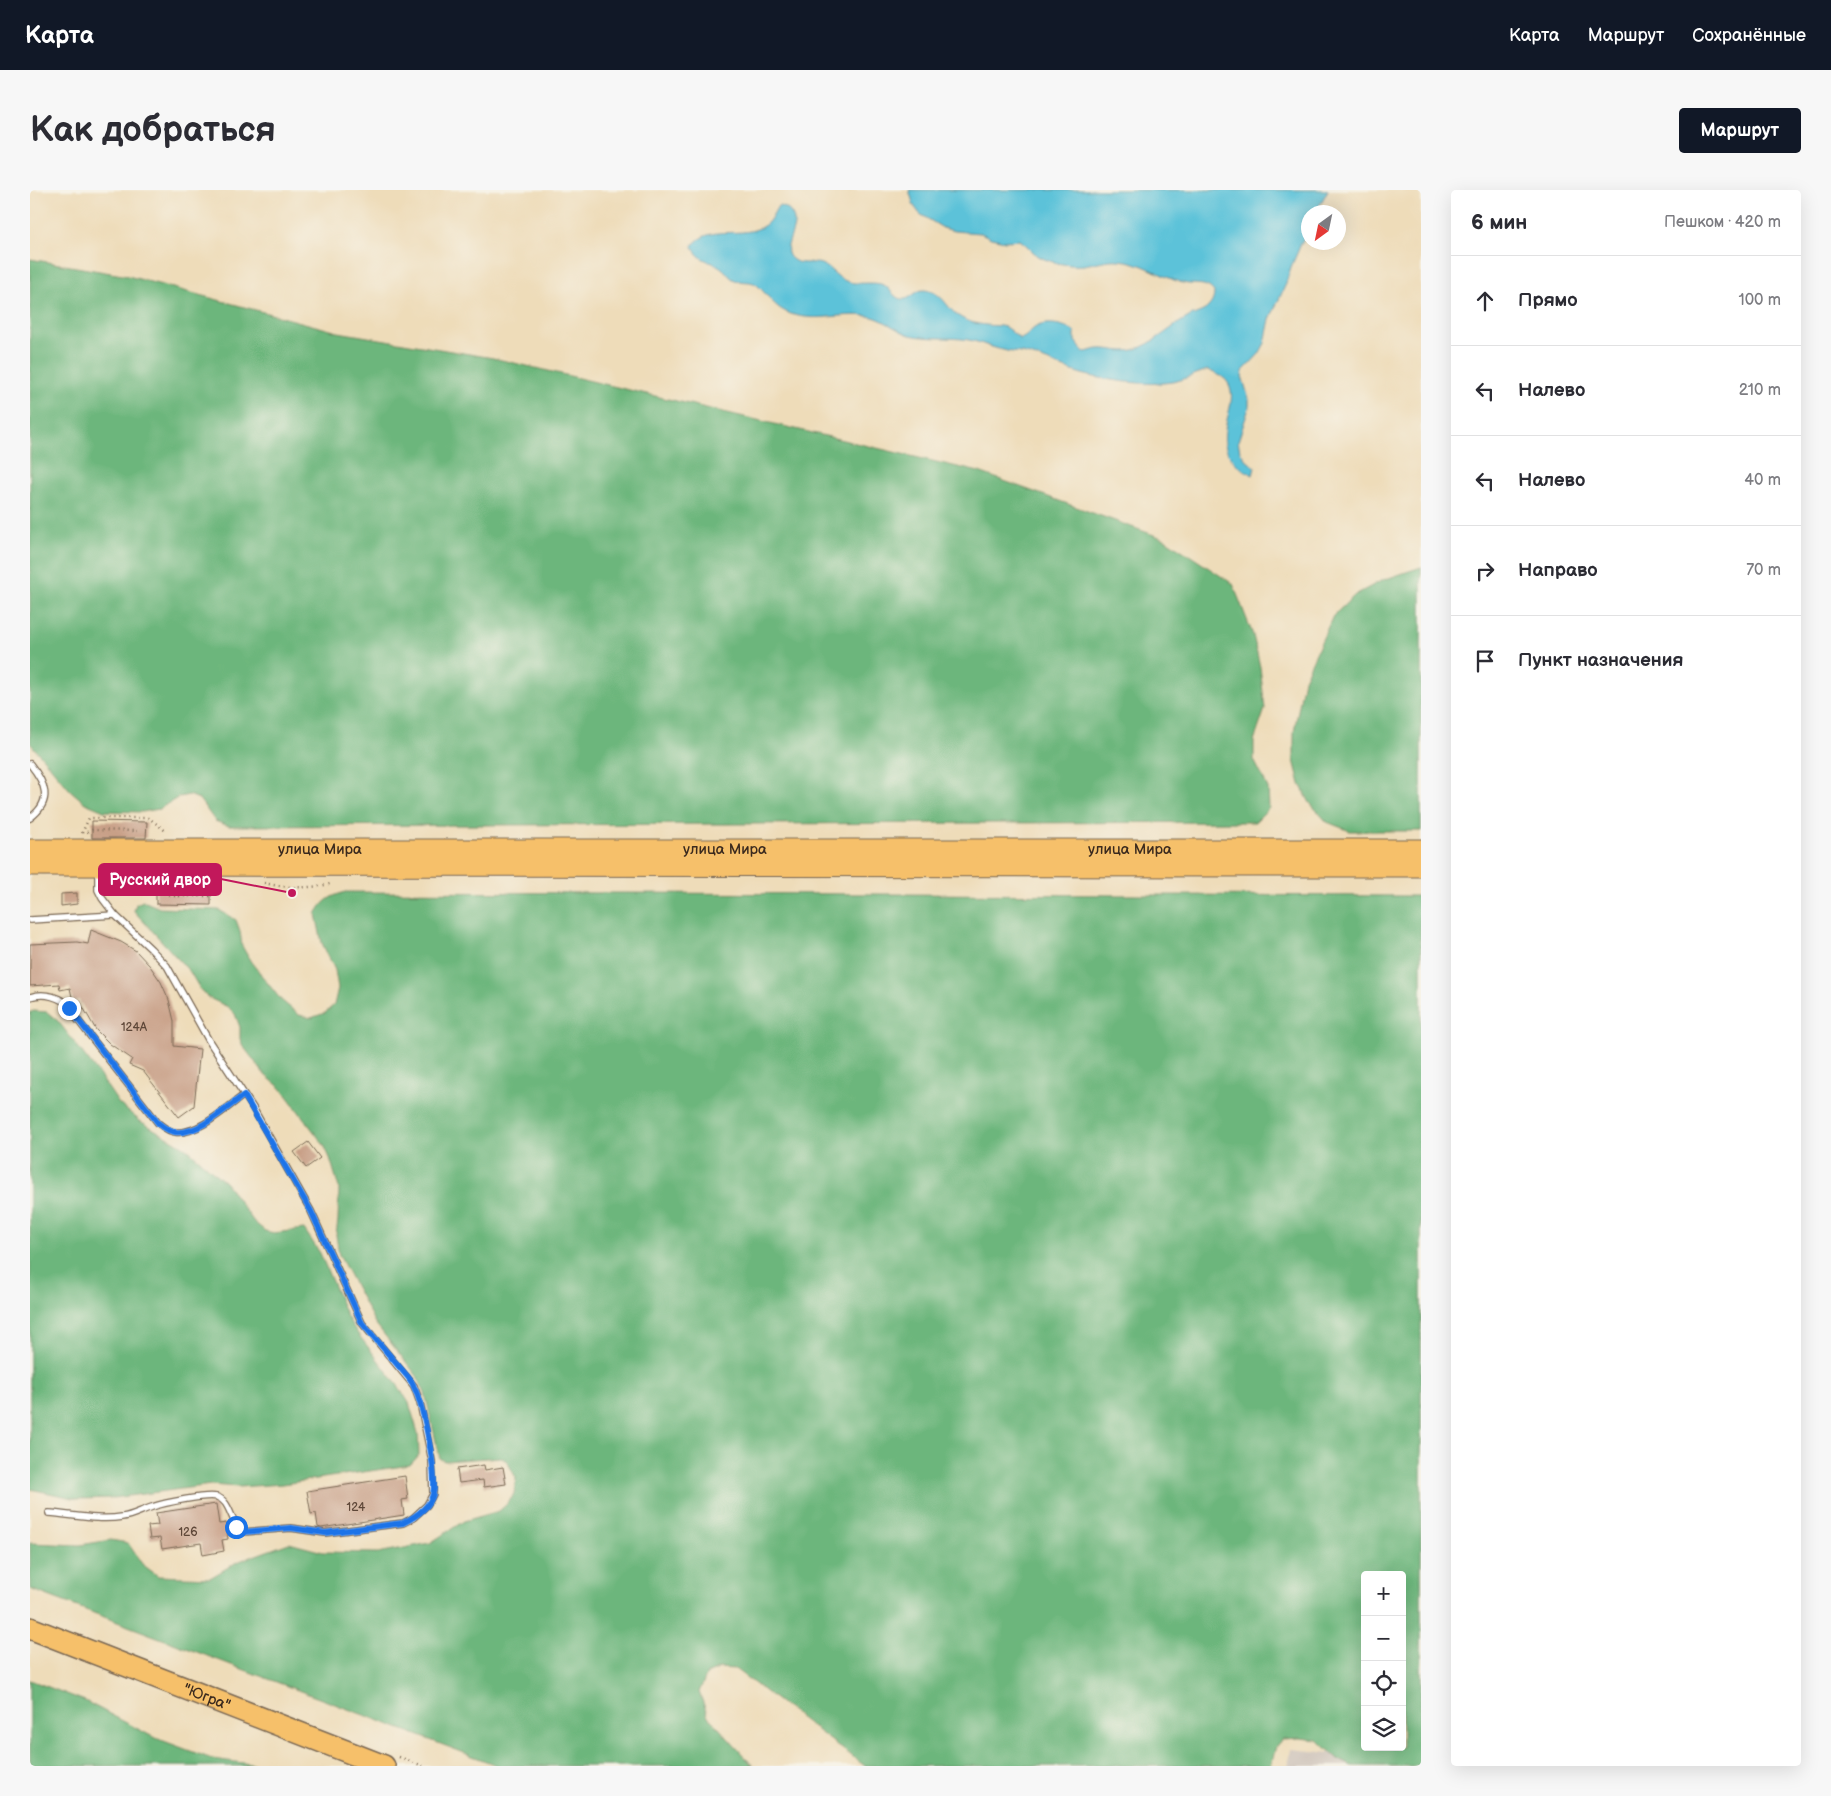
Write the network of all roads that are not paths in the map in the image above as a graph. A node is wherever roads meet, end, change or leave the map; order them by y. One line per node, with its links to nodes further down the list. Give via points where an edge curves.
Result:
1 (30, 764): 2 (lane, via 45,788 45,799 40,810)
2 (30, 818)
3 (30, 849): 5 (main road, улица Мира)
4 (1421, 849): 5 (main road, улица Мира)
5 (98, 857): 6 (main road, улица Мира); 7 (main road, улица Мира); 8 (lane, via 99,894)
6 (30, 866)
7 (1421, 867)
8 (115, 915): 9 (lane); 11 (lane, via 167,966 208,1040)
9 (30, 920)
10 (30, 998): 11 (lane, via 46,995 63,1001 158,1123 167,1129 180,1132 197,1128)
11 (244, 1095): 12 (lane, via 311,1211 362,1323 414,1386 432,1461 433,1494 414,1518 403,1523 325,1533 291,1528 243,1532 236,1527 226,1502 206,1496 153,1506 124,1517)
12 (49, 1513)
13 (30, 1628): 14 (highway, "Югра")
14 (384, 1766)

